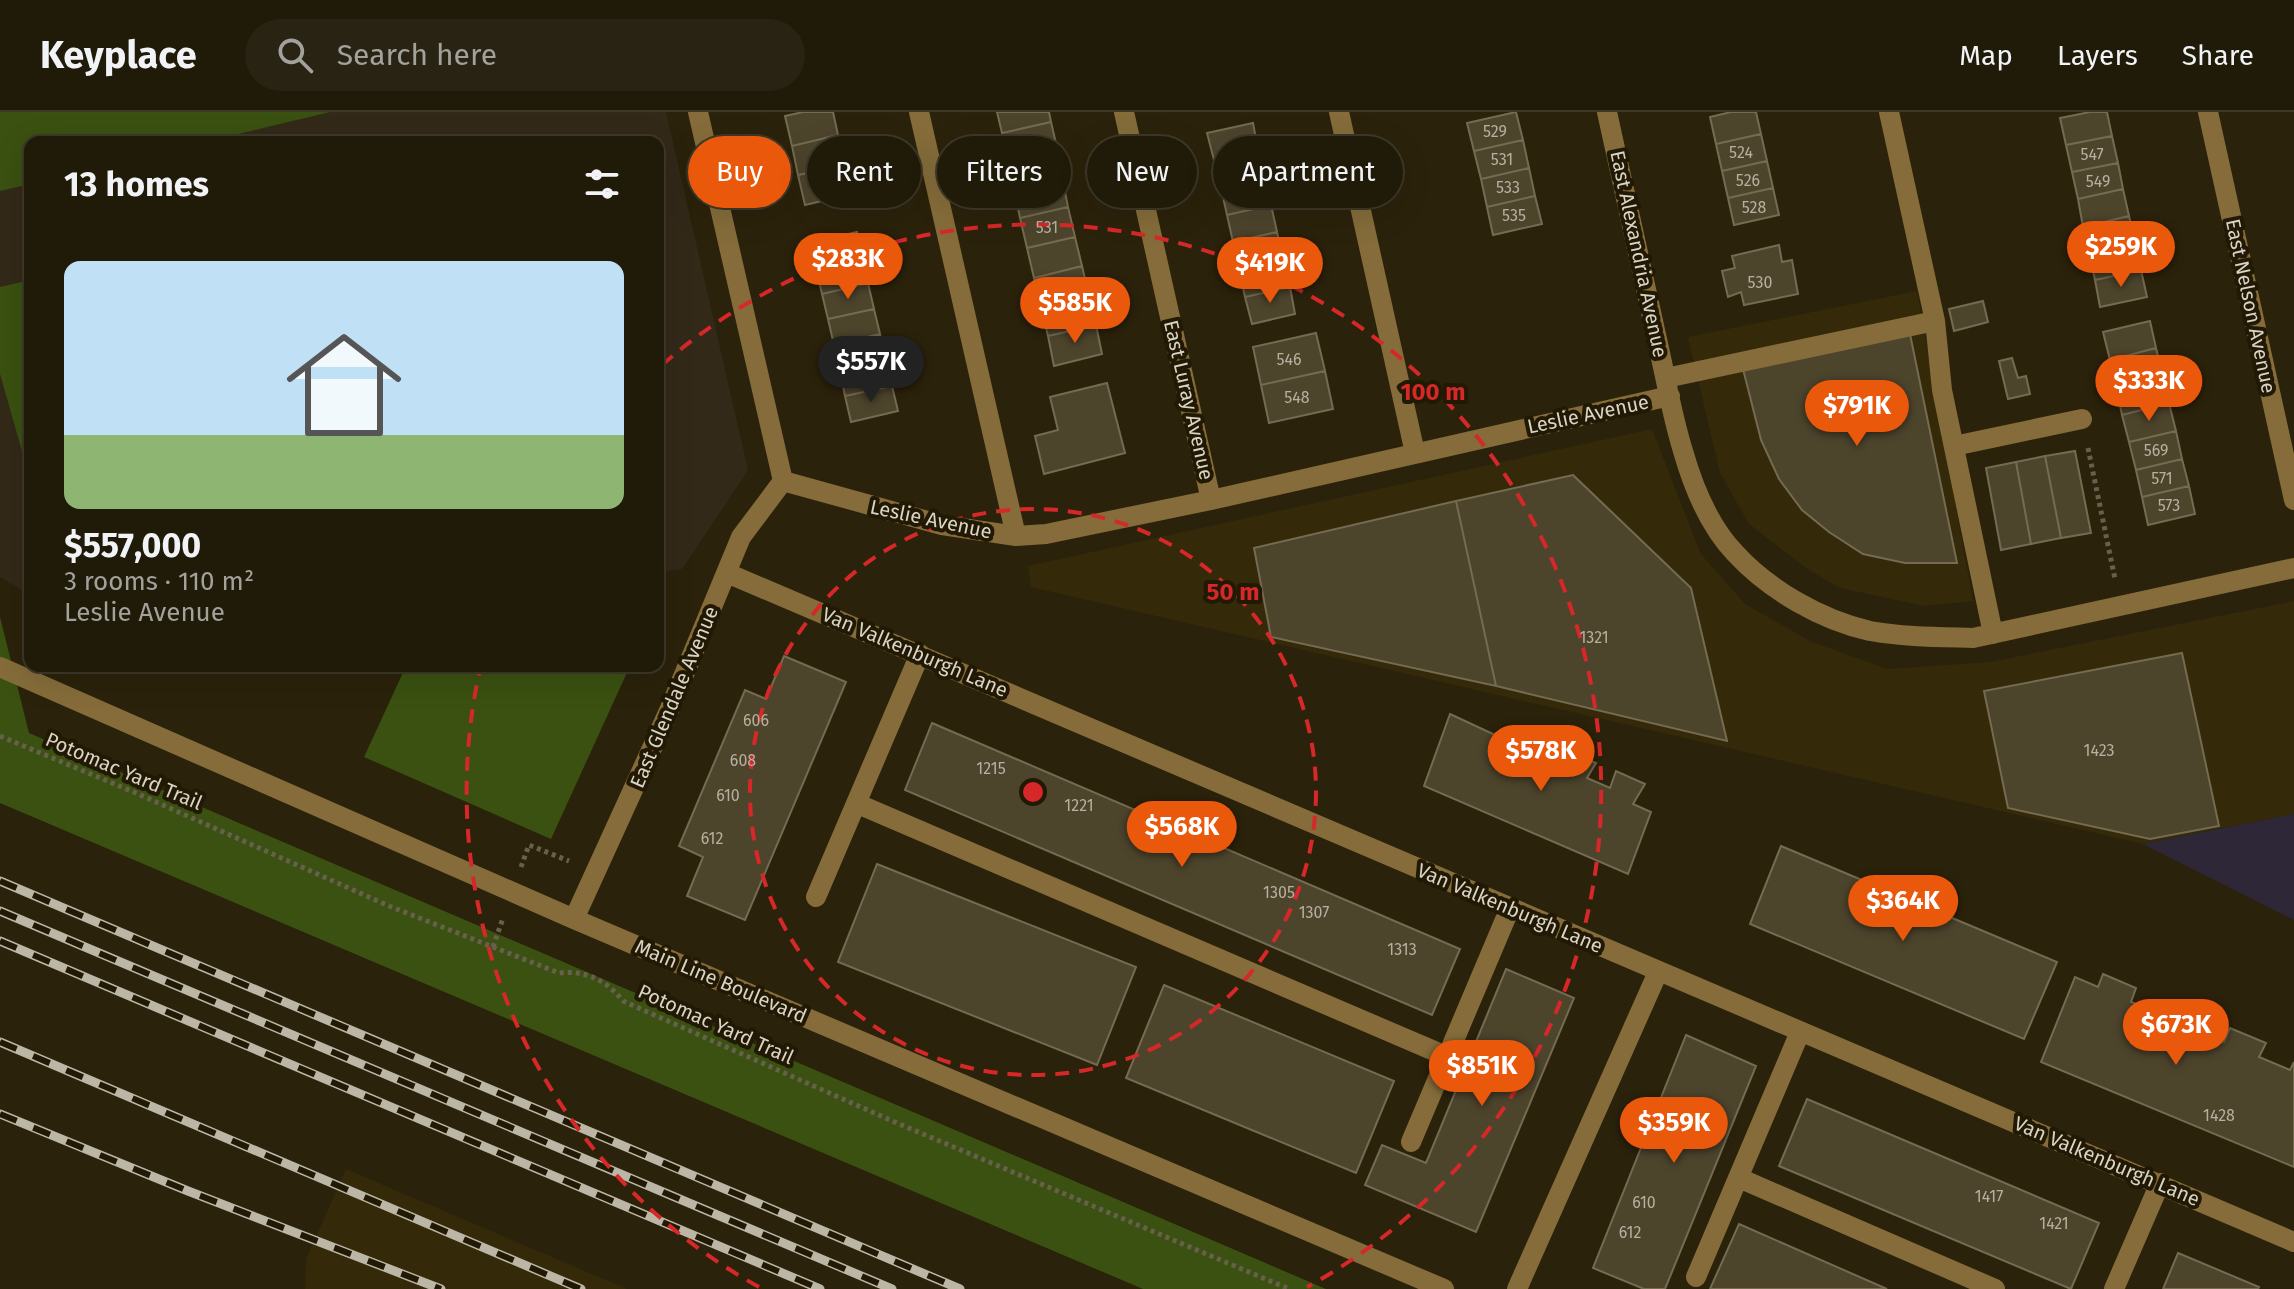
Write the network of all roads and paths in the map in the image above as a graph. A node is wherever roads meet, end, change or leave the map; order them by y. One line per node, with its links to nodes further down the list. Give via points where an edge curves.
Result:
1 (698, 112): 13 (street)
2 (919, 112): 16 (street)
3 (1124, 112): 14 (street, East Luray Avenue)
4 (1339, 112): 12 (street)
5 (1607, 112): 9 (street, East Alexandria Avenue)
6 (1889, 112): 8 (street)
7 (2208, 112): 15 (street, East Nelson Avenue)
8 (1935, 321): 9 (street); 11 (street)
9 (1668, 387): 12 (street, Leslie Avenue); 20 (street, Leslie Avenue, via 1682,450 1706,509 1735,553 1775,588 1813,610 1872,631 1973,638)
10 (2082, 419): 11 (street); 19 (path)
11 (1954, 446): 20 (street)
12 (1415, 453): 14 (street, Leslie Avenue)
13 (783, 481): 16 (street, Leslie Avenue, via 942,525); 18 (street, East Glendale Avenue, via 741,537)
14 (1211, 500): 16 (street, Leslie Avenue, via 1071,530)
15 (2294, 500)
16 (1016, 536)
17 (2294, 568): 19 (street, Leslie Avenue)
18 (727, 573): 21 (street, Van Valkenburgh Lane); 27 (street, East Glendale Avenue)
19 (2120, 606): 20 (street, Leslie Avenue)
20 (1993, 634)
21 (920, 654): 24 (street); 26 (street, Van Valkenburgh Lane)
22 (0, 667): 27 (street, Main Line Boulevard)
23 (0, 736): 36 (path, Potomac Yard Trail, via 389,906 559,973 577,971 610,985 623,1001)
24 (858, 804): 25 (street); 30 (street)
25 (816, 897)
26 (1510, 908): 28 (street, Van Valkenburgh Lane); 30 (street)
27 (574, 919): 37 (street, Main Line Boulevard)
28 (1658, 972): 29 (street, Van Valkenburgh Lane); 38 (street)
29 (1800, 1032): 32 (street); 33 (street, Van Valkenburgh Lane)
30 (1446, 1056): 31 (street)
31 (1411, 1142)
32 (1739, 1178): 35 (street); 39 (street)
33 (2160, 1183): 34 (street, Van Valkenburgh Lane); 40 (street)
34 (2294, 1242)
35 (1696, 1277)
36 (1289, 1289)
37 (1444, 1289)
38 (1517, 1289)
39 (1995, 1289)
40 (2114, 1289)

